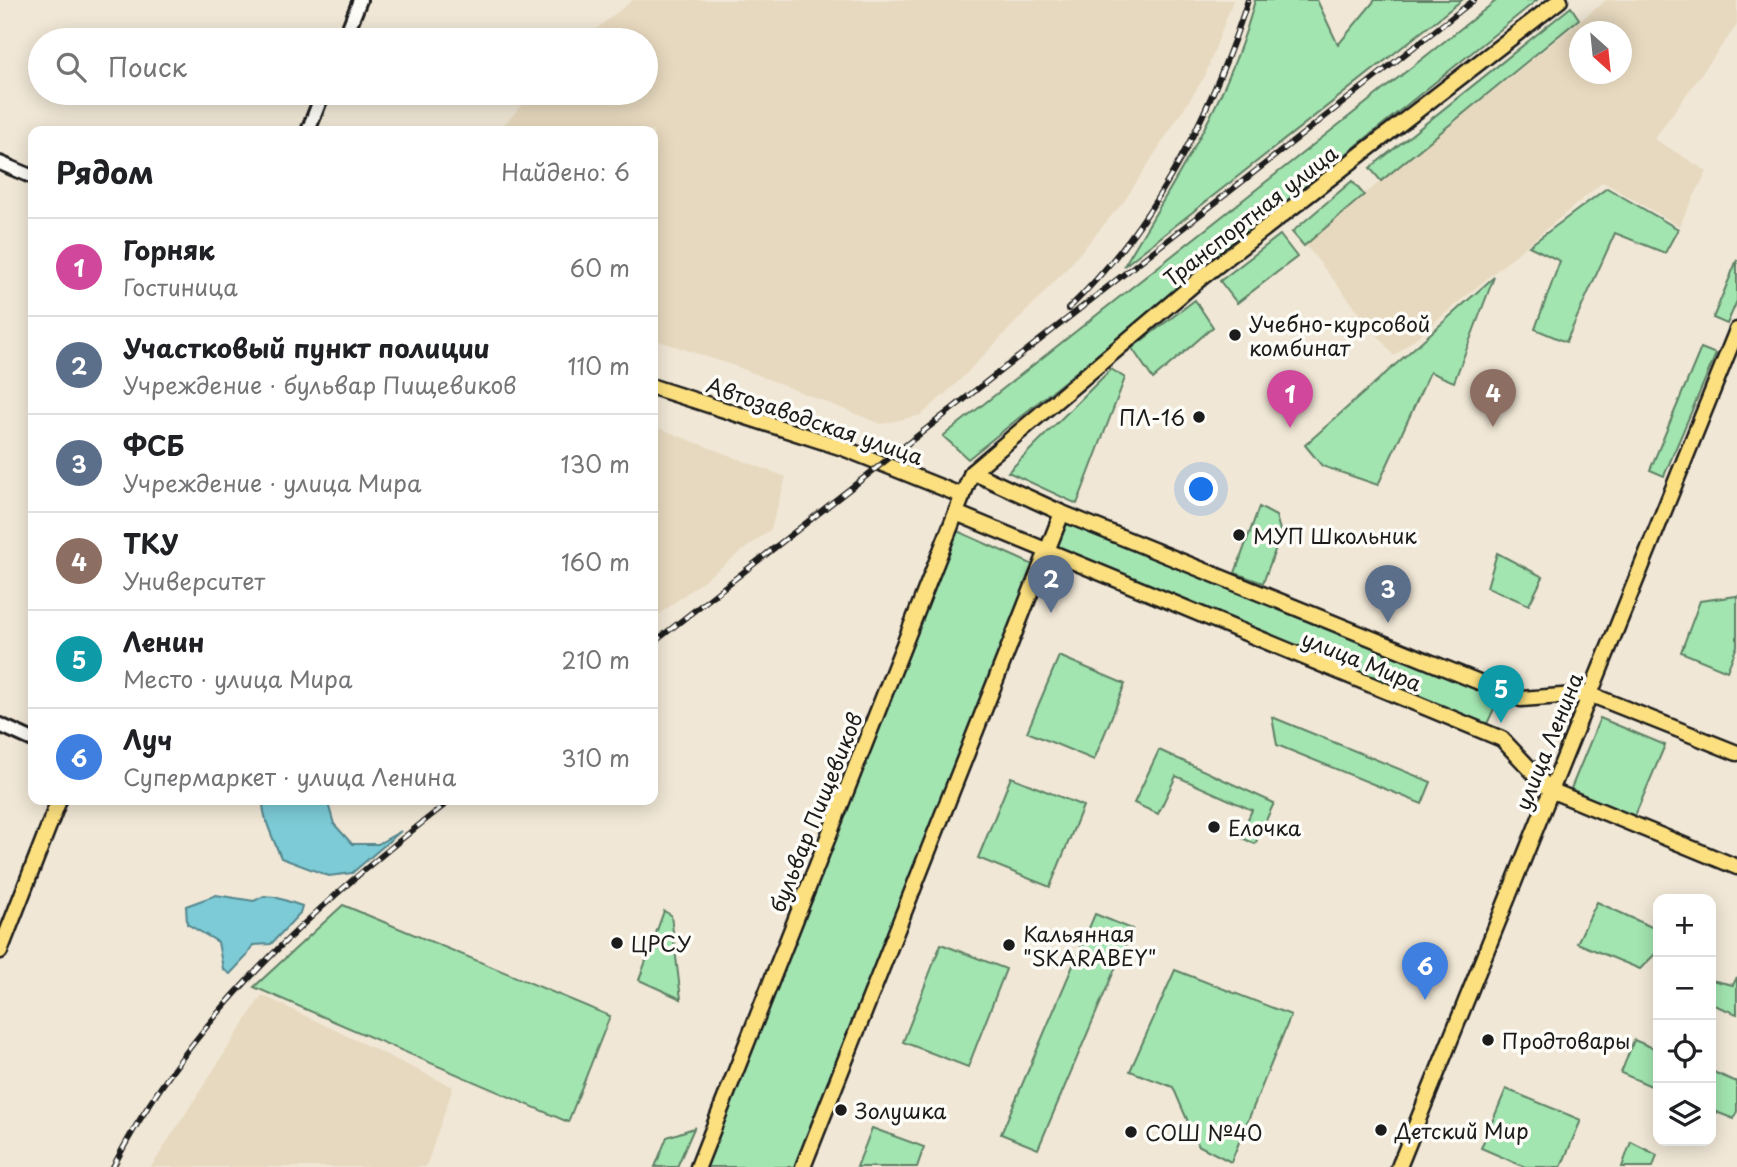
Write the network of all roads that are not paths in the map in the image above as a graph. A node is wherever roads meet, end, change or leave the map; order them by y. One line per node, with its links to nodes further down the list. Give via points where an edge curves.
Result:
1 (360, 0): 3 (street)
2 (1560, 0): 10 (main road, Транспортная улица, via 1201,278)
3 (349, 28)
4 (319, 105): 5 (street)
5 (311, 126)
6 (0, 163): 7 (street)
7 (28, 175)
8 (1737, 330): 15 (main road, улица Ленина)
9 (658, 389): 11 (main road, Автозаводская улица, via 843,448)
10 (972, 472): 11 (main road, бульвар Пищевиков); 13 (main road, улица Мира)
11 (963, 496): 12 (main road, бульвар Пищевиков)
12 (956, 513): 14 (main road, улица Мира); 23 (main road, бульвар Пищевиков)
13 (1062, 513): 14 (main road); 15 (main road, улица Мира, via 1521,699)
14 (1048, 552): 19 (main road, улица Мира, via 1502,739); 24 (main road)
15 (1589, 694): 18 (main road, улица Мира); 19 (main road, улица Ленина)
16 (0, 725): 17 (street)
17 (28, 738)
18 (1737, 753)
19 (1550, 790): 21 (main road, улица Мира); 25 (main road, улица Ленина)
20 (57, 805): 22 (main road)
21 (1737, 866)
22 (0, 951)
23 (698, 1167)
24 (803, 1167)
25 (1399, 1167)

